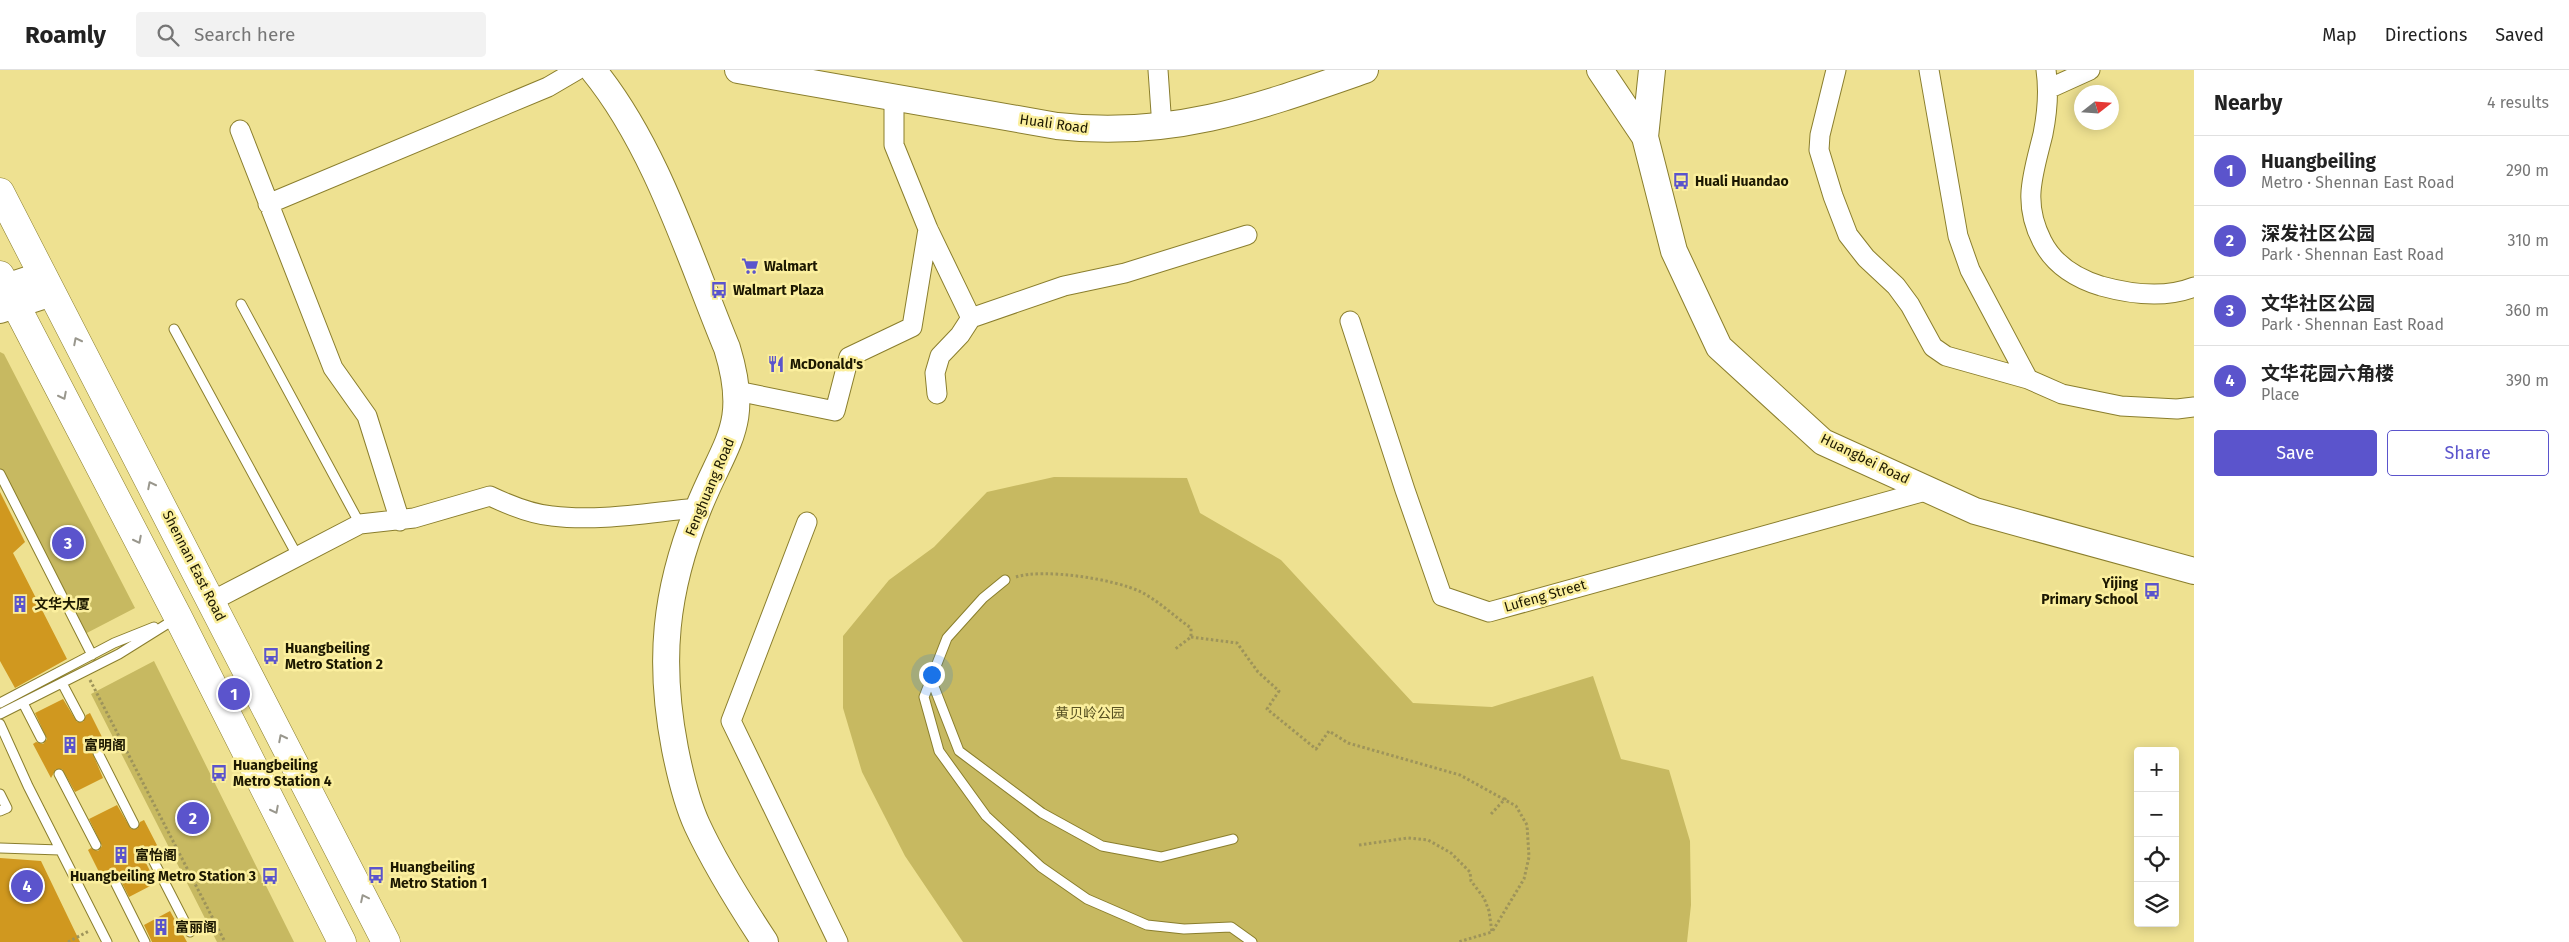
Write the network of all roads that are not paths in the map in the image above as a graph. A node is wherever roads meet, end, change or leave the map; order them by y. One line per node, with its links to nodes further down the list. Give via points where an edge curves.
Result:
1 (577, 70): 17 (street, via 548,87)
2 (593, 70): 28 (street, Fenghuang Road, via 624,117 661,187 727,348)
3 (738, 70): 12 (street, Huali Road)
4 (1158, 70): 13 (street)
5 (1365, 70): 13 (street, Huali Road, via 1260,107)
6 (1600, 70): 15 (street, Huangbei Road)
7 (1652, 70): 15 (street, Huangbei Road)
8 (1836, 70): 27 (street, via 1819,150 1848,235 1866,258 1896,286 1934,347 1946,356)
9 (1928, 70): 27 (street, via 1958,236 1970,270)
10 (2090, 70): 11 (street)
11 (2047, 79): 21 (street, via 2043,133 2029,192 2032,223 2046,250 2065,271 2126,293 2150,294)
12 (894, 97): 13 (street, Huali Road, via 1067,127 1108,130); 18 (street, via 894,146)
13 (1162, 127)
14 (240, 130): 17 (street)
15 (1645, 137): 32 (street, Huangbei Road, via 1674,251 1719,347 1823,442)
16 (0, 192): 20 (main road, Shennan East Road)
17 (268, 204): 34 (street, via 333,368 367,416)
18 (928, 230): 24 (street); 28 (street, via 912,327 849,357 835,411)
19 (1247, 235): 24 (street, via 1124,273 1064,286)
20 (47, 284): 22 (street); 40 (main road, Shennan East Road, one-way to 20)
21 (2194, 287)
22 (4, 293): 41 (main road, one-way to 41)
23 (241, 304): 36 (lane)
24 (971, 318): 29 (street, via 940,356 935,373)
25 (1350, 321): 32 (street, Lufeng Street, via 1442,596 1489,612)
26 (174, 329): 37 (lane)
27 (2028, 379): 30 (street, via 2062,394 2121,406)
28 (737, 391): 33 (street, Fenghuang Road, via 732,436)
29 (937, 394)
30 (2194, 407)
31 (0, 474): 42 (lane)
32 (1929, 490): 38 (street, Huangbei Road, via 1975,511)
33 (698, 508): 34 (street, via 599,516 552,516 514,507 490,496); 67 (street, Fenghuang Road, via 678,571 666,627 664,671 669,717 680,775 696,823 714,860)
34 (400, 521): 36 (street)
35 (807, 522): 68 (street, via 731,721)
36 (360, 524): 37 (street)
37 (298, 557): 40 (street)
38 (2194, 571)
39 (1005, 580): 43 (lane, via 947,638)
40 (212, 601): 66 (main road, Shennan East Road, one-way to 40)
41 (178, 617): 42 (lane); 44 (lane, via 119,654); 65 (main road, one-way to 65)
42 (92, 655): 45 (lane)
43 (931, 680): 56 (lane, via 959,750 1042,813 1102,846 1161,857); 69 (lane, via 924,697 939,751 986,816 1041,867 1086,899 1147,925 1184,929 1231,927)
44 (62, 682): 46 (lane); 48 (lane)
45 (0, 703)
46 (23, 703): 47 (lane); 50 (lane)
47 (0, 714)
48 (80, 717)
49 (0, 724): 59 (lane)
50 (41, 738)
51 (98, 753): 55 (lane)
52 (59, 774): 57 (lane)
53 (0, 794): 54 (lane, via 6,808)
54 (0, 811)
55 (134, 824)
56 (1233, 839)
57 (96, 845)
58 (0, 848): 59 (lane)
59 (60, 850): 63 (lane)
60 (151, 856): 62 (lane)
61 (112, 876): 64 (lane)
62 (190, 932)
63 (107, 942)
64 (145, 942)
65 (342, 942)
66 (386, 942)
67 (765, 942)
68 (838, 942)
69 (1252, 942)

